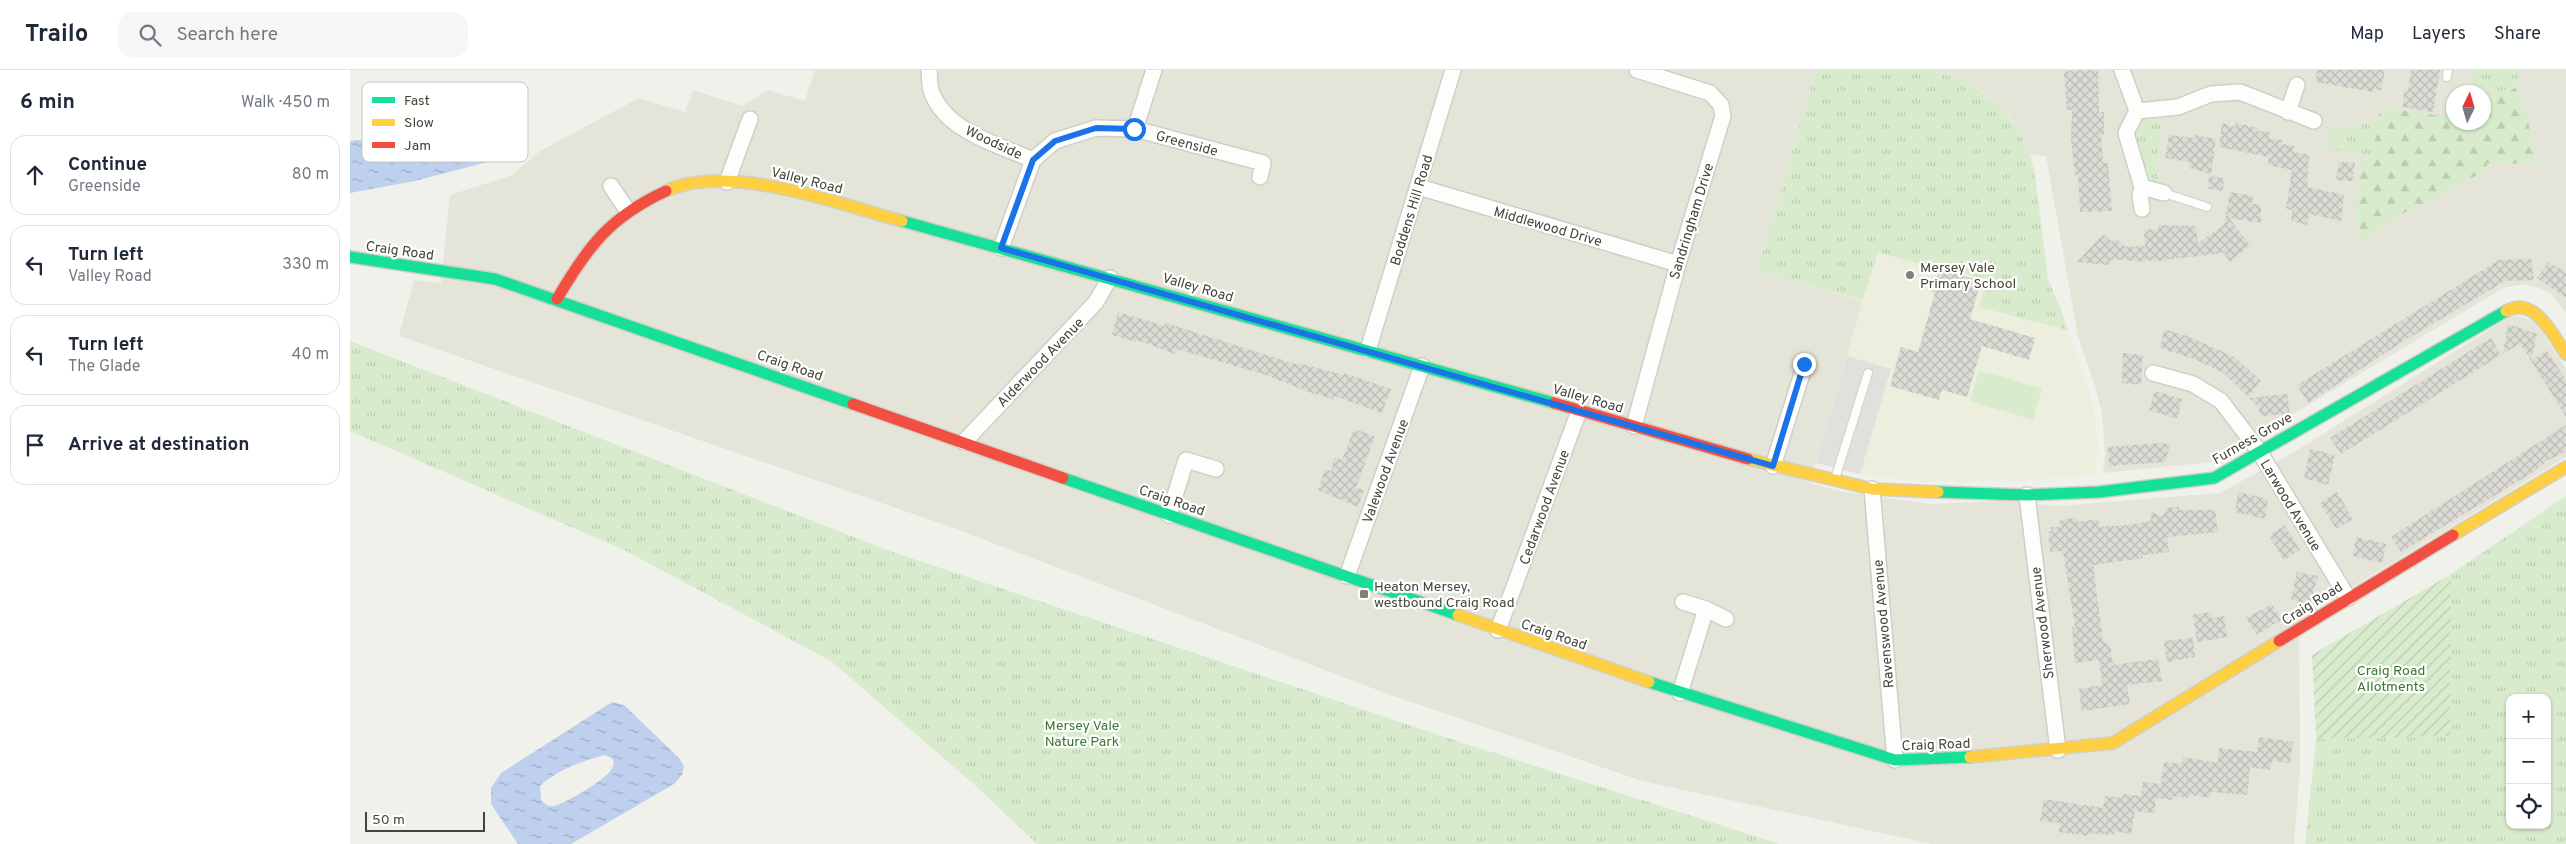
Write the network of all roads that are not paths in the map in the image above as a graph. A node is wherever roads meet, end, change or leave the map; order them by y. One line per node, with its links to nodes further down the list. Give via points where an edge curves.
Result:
1 (929, 70): 13 (street, Woodside, via 932,93 950,118 968,133)
2 (1154, 70): 12 (street)
3 (1454, 70): 17 (street, Boddens Hill Road)
4 (1637, 70): 6 (street, Sandringham Drive)
5 (2122, 70): 8 (street)
6 (1664, 74): 25 (street, Sandringham Drive, via 1710,93 1721,105 1723,116)
7 (2297, 85): 9 (street)
8 (2137, 111): 9 (street, via 2178,107 2211,94 2240,92); 18 (street, via 2126,133)
9 (2288, 112): 11 (street)
10 (750, 119): 15 (street)
11 (2314, 121)
12 (1134, 129): 13 (street, Greenside, via 1096,128 1055,141); 14 (street, Greenside)
13 (1033, 160): 23 (street, Greenside)
14 (1261, 170)
15 (727, 182): 22 (street, Valley Road, via 681,185 646,198); 23 (street, Valley Road, via 770,185)
16 (611, 186): 22 (street)
17 (1419, 187): 25 (street, Middlewood Drive); 28 (street, Boddens Hill Road)
18 (2142, 187): 19 (street); 21 (street)
19 (2164, 193): 20 (lane)
20 (2207, 207)
21 (2142, 209)
22 (627, 210): 27 (street, Valley Road, via 602,232 582,257)
23 (1001, 248): 26 (street, Valley Road)
24 (350, 258): 27 (street, Craig Road, via 495,279)
25 (1678, 264): 35 (street, Sandringham Drive)
26 (1110, 278): 28 (street, Valley Road); 36 (street, Alderwood Avenue, via 1096,302)
27 (557, 299): 36 (street, Craig Road)
28 (1368, 350): 31 (street, Valley Road)
29 (2566, 354): 37 (street, Furness Grove, via 2541,318 2528,308 2511,308)
30 (1804, 364): 38 (street)
31 (1422, 366): 34 (street, Valley Road); 45 (street, Valewood Avenue)
32 (1868, 373): 41 (lane)
33 (2153, 373): 37 (street, Larwood Avenue, via 2193,384 2221,401)
34 (1580, 411): 35 (street, Valley Road); 50 (street, Cedarwood Avenue)
35 (1634, 426): 38 (street, Valley Road)
36 (964, 442): 44 (street, Craig Road)
37 (2259, 451): 43 (street, Furness Grove, via 2214,478 2099,492); 46 (street, Larwood Avenue)
38 (1773, 466): 41 (street, Valley Road)
39 (2566, 467): 46 (street, Craig Road)
40 (1216, 470): 44 (street, via 1186,460)
41 (1835, 480): 42 (street, Valley Road)
42 (1872, 489): 43 (street, Furness Grove); 53 (street, Ravenswood Avenue)
43 (2027, 496): 52 (street, Sherwood Avenue)
44 (1169, 515): 45 (street, Craig Road)
45 (1347, 576): 50 (street, Craig Road)
46 (2348, 598): 52 (street, Craig Road, via 2113,743)
47 (1683, 602): 48 (street)
48 (1706, 609): 49 (street); 51 (street)
49 (1726, 620)
50 (1498, 630): 51 (street, Craig Road)
51 (1680, 693): 53 (street, Craig Road)
52 (2058, 750): 53 (street, Craig Road, via 1945,760)
53 (1895, 760)

